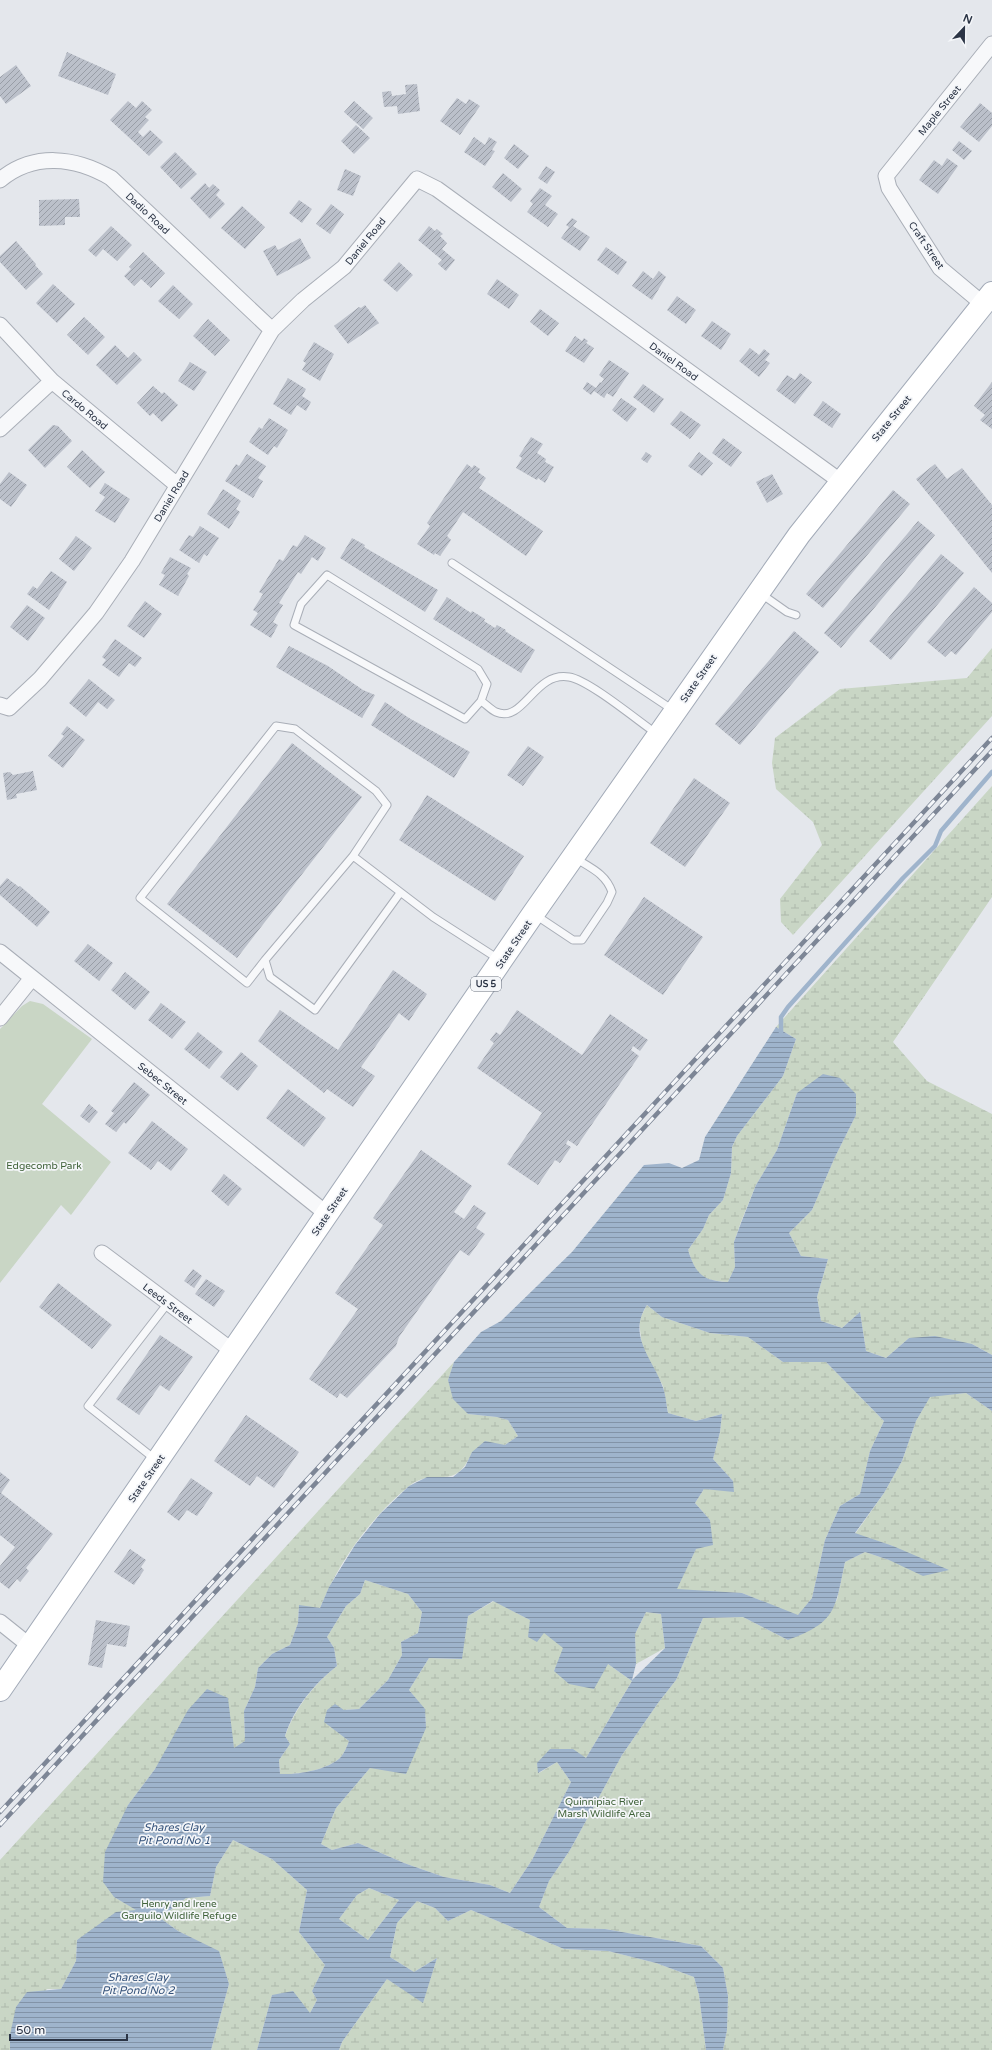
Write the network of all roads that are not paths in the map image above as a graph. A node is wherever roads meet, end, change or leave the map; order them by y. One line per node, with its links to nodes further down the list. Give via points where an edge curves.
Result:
1 (992, 44): 2 (street, Maple Street)
2 (886, 176): 4 (street, Craft Street, via 889,188 940,268)
3 (0, 180): 6 (street, Dadio Road, via 9,172 42,162 74,162 93,168 111,178)
4 (987, 298): 9 (main road, State Street / US 5)
5 (0, 325): 7 (street, Cardo Road)
6 (272, 330): 9 (street, Daniel Road, via 303,300 344,267 417,179 437,189); 10 (street, Daniel Road)
7 (52, 382): 8 (street); 10 (street, Cardo Road)
8 (0, 429)
9 (840, 481): 12 (main road, State Street / US 5)
10 (177, 485): 15 (street, Daniel Road, via 132,561 96,613 40,679 9,708)
11 (452, 563): 16 (lane)
12 (758, 592): 13 (lane, via 787,612); 16 (main road, State Street / US 5)
13 (796, 615)
14 (481, 701): 14 (lane, via 465,719 294,625 301,604 327,575 478,669 487,684); 17 (lane, via 496,712 508,713 519,709 549,680 570,677 586,684)
15 (0, 705)
16 (676, 711): 17 (main road, State Street / US 5)
17 (658, 735): 19 (main road, State Street / US 5)
18 (353, 856): 20 (lane); 23 (lane); 23 (lane, via 387,805 376,791 295,729 276,726 140,898 248,984)
19 (574, 857): 21 (main road, State Street / US 5); 21 (lane, via 603,875 612,892 582,940 573,940)
20 (400, 892): 23 (lane, via 315,1010 270,977); 24 (lane, via 433,917)
21 (533, 914): 24 (main road, State Street / US 5)
22 (0, 952): 25 (street, Sebec Street)
23 (265, 960)
24 (502, 961): 27 (main road, State Street / US 5)
25 (32, 978): 26 (street); 27 (street, Sebec Street)
26 (0, 1018)
27 (327, 1214): 30 (main road, State Street / US 5)
28 (102, 1253): 29 (street, Leeds Street)
29 (168, 1303): 30 (street, Leeds Street); 31 (lane, via 88,1406)
30 (234, 1352): 31 (main road, State Street / US 5)
31 (158, 1461): 33 (main road, State Street / US 5)
32 (0, 1622): 33 (street)
33 (30, 1646): 34 (main road, State Street / US 5)
34 (0, 1690)

